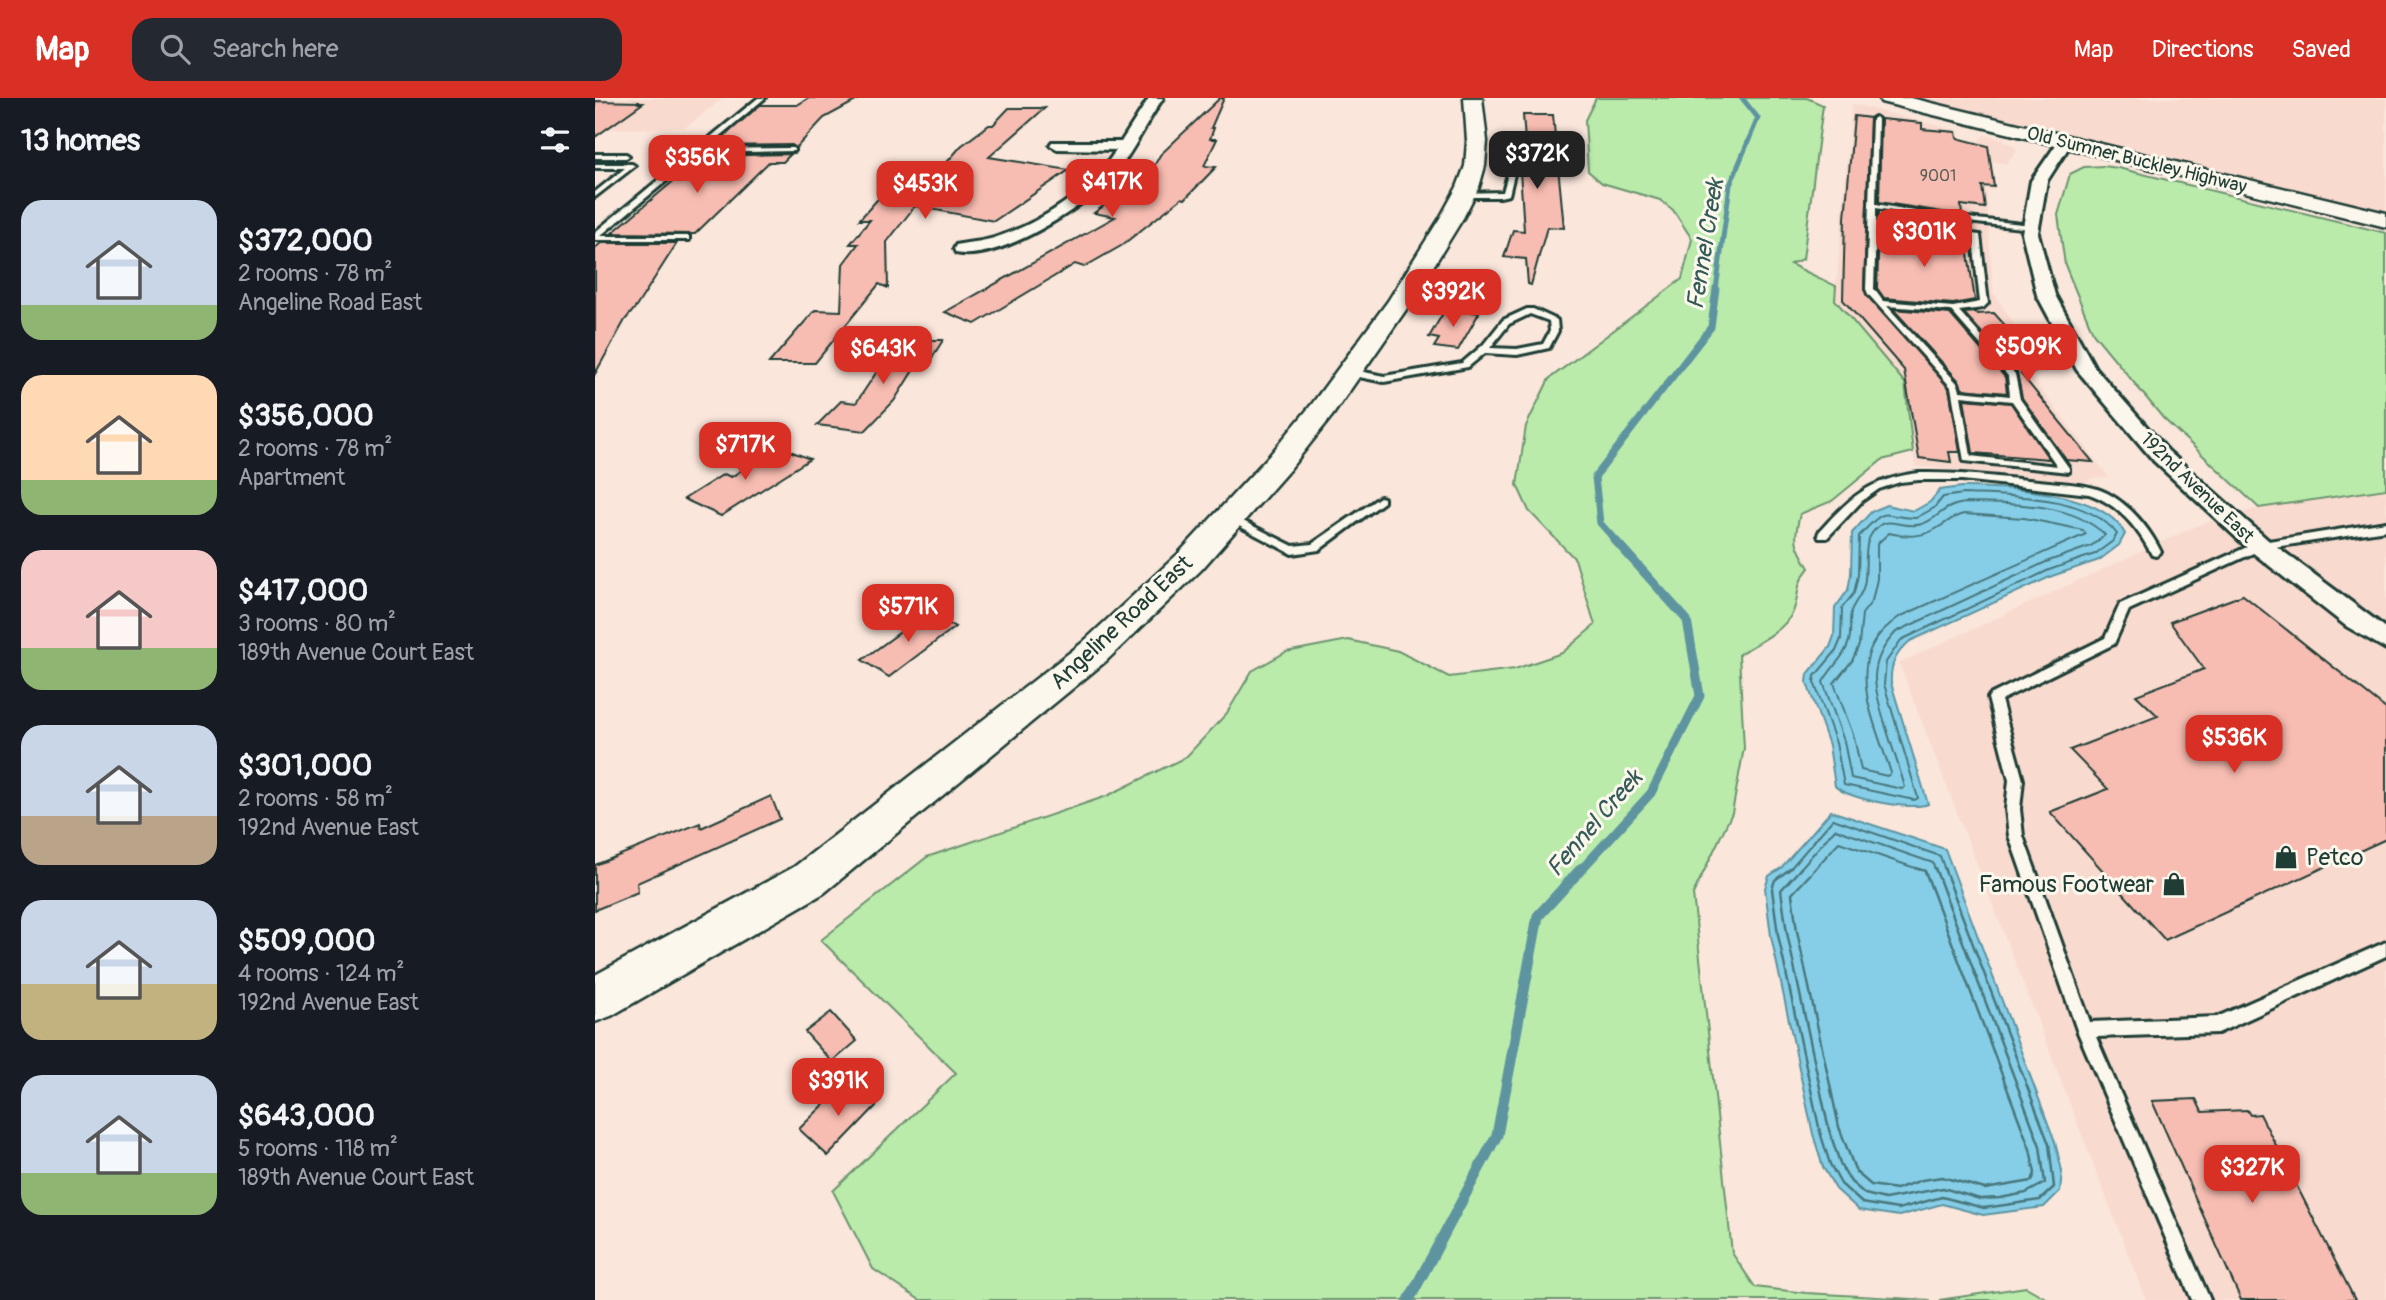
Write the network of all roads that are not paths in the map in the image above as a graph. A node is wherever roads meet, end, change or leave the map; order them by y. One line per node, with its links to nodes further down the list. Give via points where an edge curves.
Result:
1 (762, 98): 9 (lane)
2 (1156, 98): 8 (street)
3 (1473, 98): 16 (street, Angeline Road East, via 1479,139 1475,169)
4 (1888, 98): 6 (street, Old Sumner Buckley Highway)
5 (1875, 119): 17 (lane)
6 (2065, 142): 18 (street, Old Sumner Buckley Highway); 19 (street, 192nd Avenue East, via 2039,181)
7 (1057, 145): 8 (street)
8 (1123, 146): 22 (street, via 1105,174 1050,215 1007,239)
9 (698, 150): 10 (lane); 20 (lane)
10 (792, 150)
11 (595, 156): 12 (lane)
12 (626, 156)
13 (595, 166): 15 (lane, via 632,166)
14 (1512, 170): 16 (lane, via 1506,193)
15 (595, 195)
16 (1462, 195): 26 (street, Angeline Road East, via 1423,264)
17 (1872, 214): 19 (lane); 23 (lane, via 1870,289); 24 (lane, via 1977,237 1985,303)
18 (2386, 220)
19 (2031, 227): 35 (street, 192nd Avenue East, via 2046,295 2087,370 2161,456)
20 (595, 237): 21 (lane)
21 (686, 238)
22 (962, 249)
23 (1880, 303): 24 (lane); 27 (lane)
24 (1953, 309): 28 (lane, via 2012,376)
25 (1483, 350): 25 (lane, via 1506,322 1530,311 1553,320 1554,331 1546,346 1517,352); 26 (lane, via 1465,365 1384,379)
26 (1349, 372): 32 (street, Angeline Road East, via 1264,481)
27 (1957, 393): 28 (lane); 29 (lane, via 1967,459)
28 (2015, 399): 29 (lane)
29 (2065, 470): 30 (lane)
30 (2085, 490): 34 (lane, via 1984,479 1902,479 1873,488); 36 (lane, via 2100,494 2137,523)
31 (1380, 500): 32 (lane, via 1315,547 1292,550)
32 (1229, 518): 39 (street, Angeline Road East, via 1103,644 809,880)
33 (2386, 526): 35 (lane)
34 (1823, 535)
35 (2260, 546): 37 (street, 192nd Avenue East); 40 (lane, via 2124,607 2110,641 1994,698 2016,780 2015,836)
36 (2156, 552)
37 (2386, 640)
38 (2386, 949): 40 (lane, via 2218,1025)
39 (595, 1000)
40 (2085, 1030): 41 (lane)
41 (2201, 1300)

